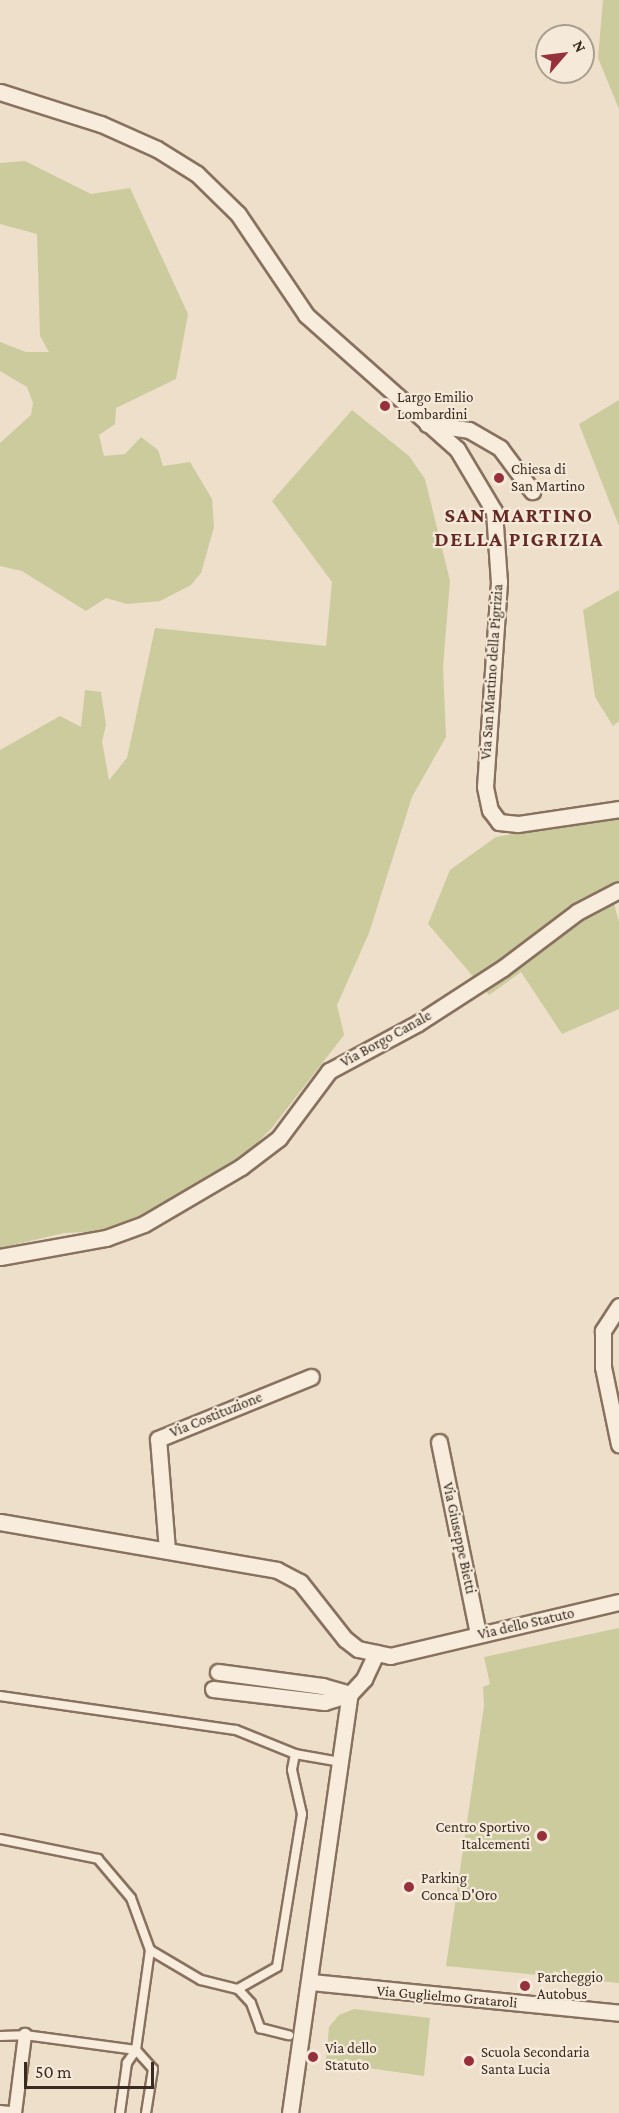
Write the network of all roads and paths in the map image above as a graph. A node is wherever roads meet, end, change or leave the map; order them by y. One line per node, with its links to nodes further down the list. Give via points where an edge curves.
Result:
1 (0, 92): 2 (street, Via San Martino della Pigrizia, via 101,124 157,149 197,174 238,214 306,315)
2 (424, 424): 3 (street, via 470,430 500,448); 4 (street, Via San Martino della Pigrizia, via 457,449 494,511 499,582 485,787 490,810 499,822 518,824)
3 (532, 491)
4 (619, 809)
5 (619, 890): 6 (street, Via Borgo Canale, via 577,912 503,968 418,1023 329,1071 279,1138 241,1167 125,1231)
6 (0, 1257)
7 (619, 1306): 10 (street, via 603,1331 603,1367)
8 (311, 1377): 12 (street, Via Costituzione, via 158,1438)
9 (439, 1442): 14 (street, Via Giuseppe Bietti)
10 (619, 1444)
11 (0, 1522): 12 (street)
12 (167, 1550): 15 (street, via 277,1570 300,1582 317,1599 345,1639 358,1649)
13 (619, 1602): 14 (street, Via dello Statuto)
14 (478, 1635): 15 (street, Via dello Statuto, via 390,1656)
15 (376, 1653): 18 (street, via 364,1679)
16 (218, 1672): 18 (street, via 322,1686)
17 (213, 1689): 18 (street, via 324,1702)
18 (350, 1694): 21 (street)
19 (0, 1696): 20 (lane, via 236,1730)
20 (294, 1754): 21 (lane); 25 (lane, via 292,1770 302,1814 277,1967)
21 (341, 1762): 24 (street)
22 (0, 1839): 23 (lane, via 98,1859 131,1898)
23 (150, 1950): 25 (lane, via 201,1980); 30 (lane)
24 (310, 1982): 26 (street, Via Guglielmo Grataroli); 29 (street)
25 (238, 1989): 29 (lane, via 251,2003 260,2028)
26 (619, 2013)
27 (25, 2035): 28 (lane); 30 (lane); 33 (street)
28 (0, 2036)
29 (295, 2037): 36 (street)
30 (136, 2050): 34 (lane, via 127,2063); 35 (lane, via 153,2069)
31 (0, 2112): 32 (street)
32 (9, 2113)
33 (15, 2113)
34 (120, 2113)
35 (146, 2113)
36 (290, 2113)

